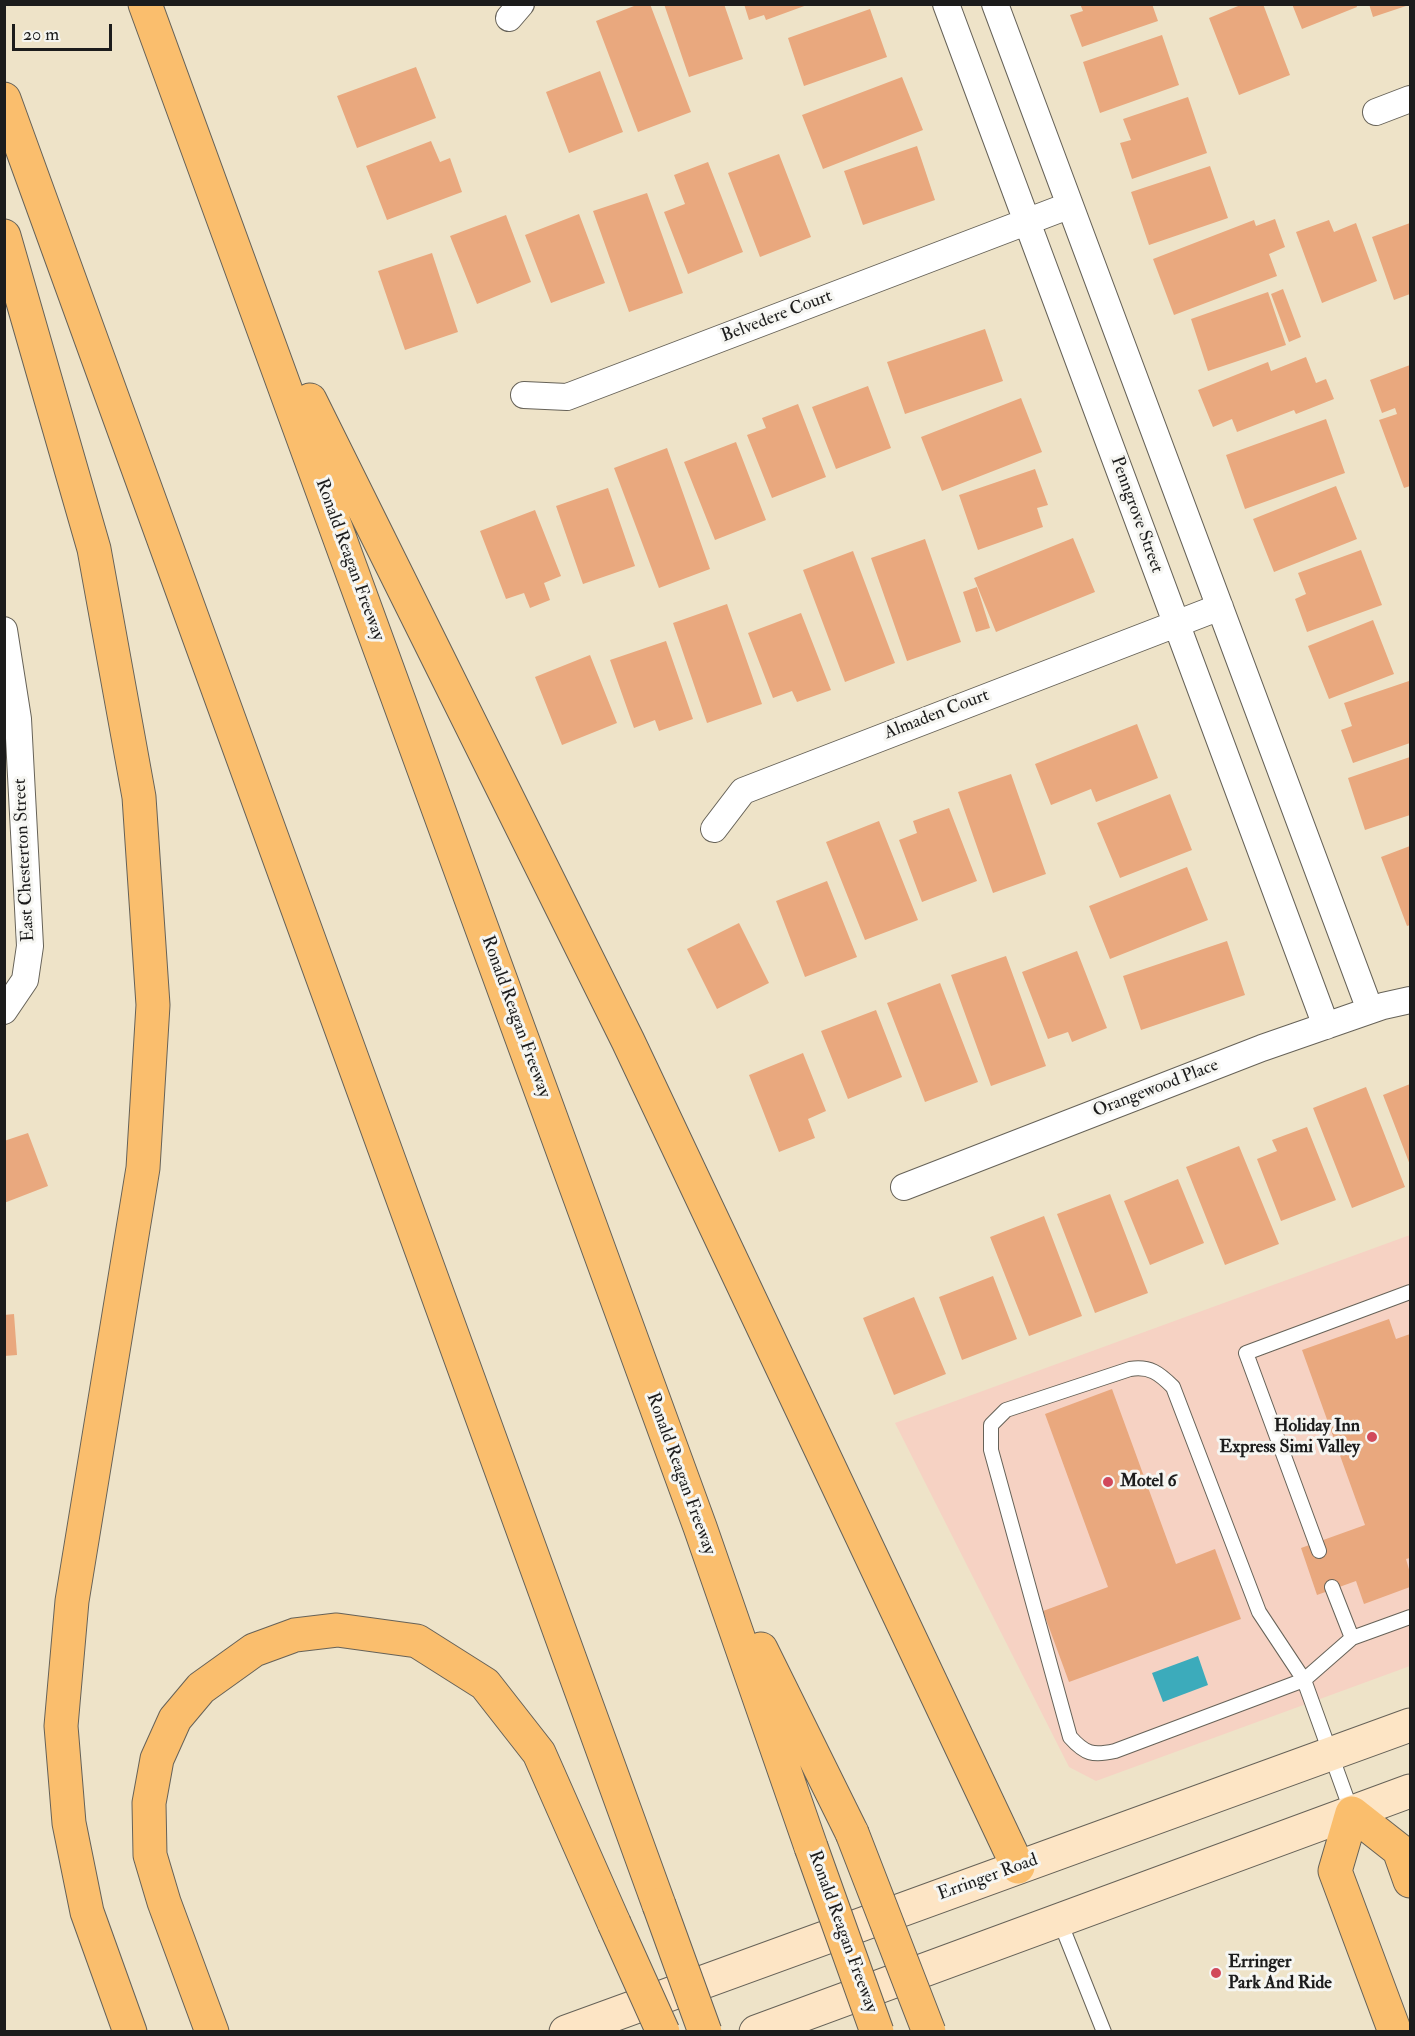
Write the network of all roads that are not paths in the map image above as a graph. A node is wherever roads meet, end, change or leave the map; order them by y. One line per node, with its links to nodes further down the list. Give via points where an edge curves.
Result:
1 (145, 4): 10 (highway, Ronald Reagan Freeway)
2 (946, 4): 8 (street, Penngrove Street)
3 (995, 4): 7 (street)
4 (4, 99): 39 (highway, bridge)
5 (1410, 99): 6 (street)
6 (1376, 112)
7 (1068, 206): 8 (street, Belvedere Court); 12 (street)
8 (1027, 221): 11 (street, Belvedere Court, via 567,397); 13 (street, Penngrove Street)
9 (4, 236): 35 (highway, via 94,549 139,797 153,1005 143,1168 72,1601 62,1726 69,1823 87,1912)
10 (233, 242): 22 (highway, Ronald Reagan Freeway); 32 (highway, via 628,1041)
11 (524, 395)
12 (1220, 608): 13 (street, Almaden Court); 17 (street)
13 (1176, 623): 15 (street, Almaden Court, via 742,791); 19 (street, Penngrove Street)
14 (4, 630): 18 (street, East Chesterton Street, via 18,719 30,946 25,980)
15 (714, 829)
16 (1410, 1000): 17 (street, Orangewood Place)
17 (1370, 1010): 19 (street, Orangewood Place)
18 (4, 1011)
19 (1326, 1026): 20 (street, Orangewood Place)
20 (904, 1187)
21 (1410, 1292): 23 (lane, via 1246,1353)
22 (700, 1527): 41 (highway, Ronald Reagan Freeway, bridge); 42 (highway, bridge, via 852,1833)
23 (1318, 1551)
24 (1332, 1587): 26 (lane)
25 (1410, 1617): 26 (lane)
26 (1352, 1638): 27 (lane)
27 (1304, 1680): 27 (lane, via 1259,1612 1180,1400 1158,1372 1142,1367 1130,1369 1006,1410 996,1417 991,1425 991,1450 1070,1737 1083,1751 1097,1755 1115,1751); 29 (lane)
28 (1410, 1725): 29 (main road, Erringer Road)
29 (1330, 1754): 31 (lane); 32 (main road, Erringer Road)
30 (1410, 1791): 31 (main road)
31 (1352, 1812): 33 (highway, via 1399,1850); 34 (main road); 44 (highway, via 1335,1871)
32 (1018, 1867): 37 (main road, Erringer Road)
33 (1410, 1881)
34 (1059, 1919): 40 (main road); 43 (lane)
35 (130, 2031)
36 (212, 2031): 38 (highway, bridge, via 150,1855 149,1803 157,1759 175,1719 201,1688 254,1650 295,1635 337,1630 417,1641 485,1684 539,1753)
37 (566, 2031)
38 (663, 2031)
39 (705, 2031)
40 (756, 2031)
41 (877, 2031)
42 (929, 2031)
43 (1104, 2031)
44 (1395, 2031)

